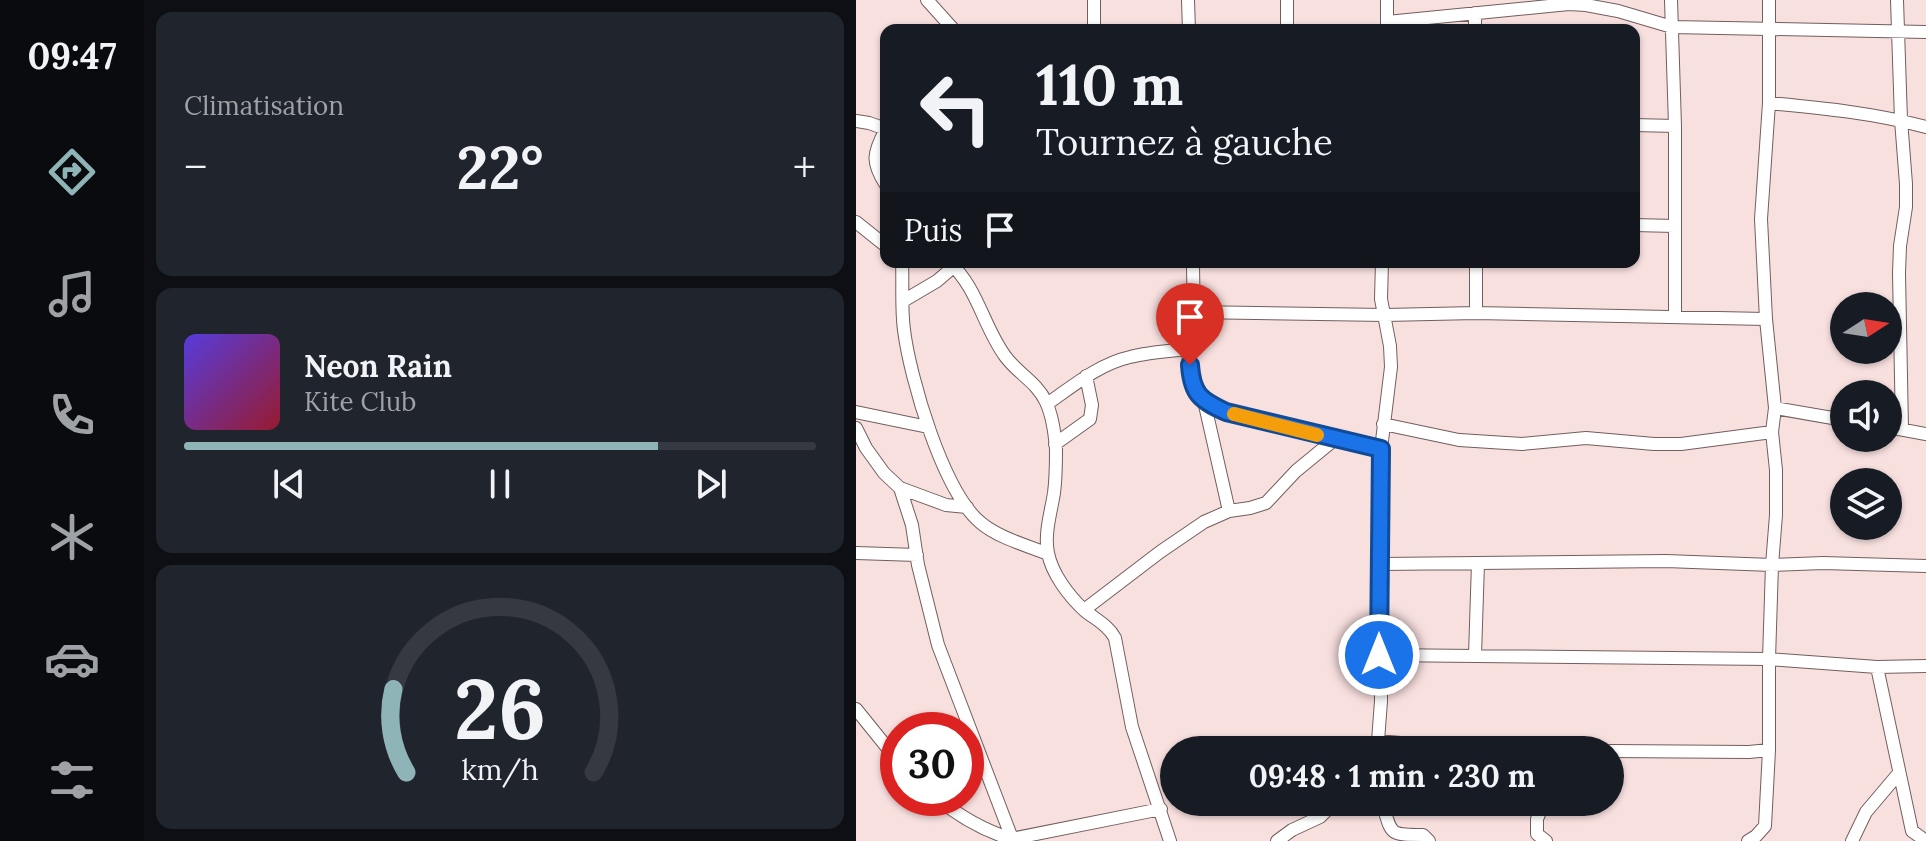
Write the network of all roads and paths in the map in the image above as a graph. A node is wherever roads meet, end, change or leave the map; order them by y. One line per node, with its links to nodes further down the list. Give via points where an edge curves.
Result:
1 (927, 0): 10 (street)
2 (1094, 0): 11 (street)
3 (1188, 0): 12 (street)
4 (1287, 0): 13 (street)
5 (1387, 0): 14 (street)
6 (1671, 0): 17 (street)
7 (1769, 0): 18 (street)
8 (1897, 0): 19 (street)
9 (1475, 13): 15 (street); 16 (street); 17 (street, via 1586,5)
10 (949, 24)
11 (1094, 24)
12 (1189, 24)
13 (1287, 24)
14 (1387, 24)
15 (1401, 24)
16 (1475, 24)
17 (1672, 27): 18 (street); 25 (street)
18 (1768, 28): 19 (street); 21 (street)
19 (1897, 32): 20 (street); 22 (street)
20 (1926, 32)
21 (1769, 103): 22 (street); 45 (street, via 1761,219)
22 (1901, 120): 27 (street); 48 (street, via 1906,184 1899,273)
23 (856, 121): 26 (street)
24 (1640, 125): 25 (street)
25 (1675, 126): 32 (street)
26 (880, 127)
27 (1926, 127)
28 (880, 140): 29 (street, via 875,157)
29 (880, 175)
30 (856, 222): 33 (street)
31 (1640, 225): 32 (street)
32 (1675, 226): 44 (street)
33 (880, 241)
34 (902, 268): 40 (street)
35 (950, 268): 40 (street)
36 (957, 268): 50 (street, via 1006,357)
37 (1193, 268): 41 (street)
38 (1382, 268): 43 (street)
39 (1476, 268): 42 (street)
40 (903, 301): 55 (street, via 903,328)
41 (1193, 312): 43 (street); 46 (street)
42 (1476, 313): 43 (street); 44 (street)
43 (1385, 315): 54 (street, via 1391,367)
44 (1675, 317): 45 (street)
45 (1766, 319): 51 (street)
46 (1188, 349): 47 (street, via 1129,357); 49 (street, via 1191,381)
47 (1086, 376): 50 (street); 61 (street, via 1090,419)
48 (1901, 380)
49 (1204, 401): 60 (street, via 1226,412); 65 (street)
50 (1047, 404): 61 (street)
51 (1775, 408): 53 (street); 58 (street)
52 (856, 412): 55 (street)
53 (1830, 418)
54 (1383, 424): 58 (street, via 1459,440 1522,444 1586,438 1681,444); 62 (street)
55 (928, 427): 64 (street)
56 (856, 428): 63 (street, via 884,473)
57 (1902, 429): 59 (street)
58 (1772, 432): 71 (street)
59 (1926, 434)
60 (1335, 439): 62 (street); 65 (street, via 1266,503)
61 (1055, 444): 67 (street)
62 (1381, 449): 70 (street)
63 (900, 488): 64 (street); 68 (street)
64 (967, 507): 67 (street, via 990,529)
65 (1229, 511): 73 (street, via 1185,534)
66 (856, 553): 68 (street)
67 (1048, 554): 73 (street, via 1061,584)
68 (917, 555): 92 (street, via 938,645)
69 (1478, 563): 70 (street); 71 (street); 75 (street)
70 (1380, 564): 74 (street)
71 (1772, 565): 72 (street); 76 (street)
72 (1926, 566)
73 (1084, 610): 85 (street, via 1115,638 1132,727)
74 (1379, 655): 75 (street); 80 (street)
75 (1475, 655): 76 (street)
76 (1769, 659): 78 (street); 82 (street)
77 (1926, 666): 78 (street)
78 (1877, 667): 84 (street)
79 (856, 709): 81 (street)
80 (1377, 736)
81 (880, 739)
82 (1769, 750): 83 (street); 97 (street, via 1765,826)
83 (1624, 751)
84 (1899, 773): 98 (street, via 1866,812); 99 (street, via 1912,831)
85 (1160, 806)
86 (1160, 809): 92 (street)
87 (962, 816): 92 (street)
88 (1163, 816): 93 (street)
89 (1321, 816): 94 (street)
90 (1386, 816): 95 (street, via 1394,833 1423,835)
91 (1538, 816): 96 (street, via 1537,834)
92 (1012, 840)
93 (1170, 841)
94 (1277, 841)
95 (1429, 841)
96 (1546, 841)
97 (1748, 841)
98 (1852, 841)
99 (1926, 841)

